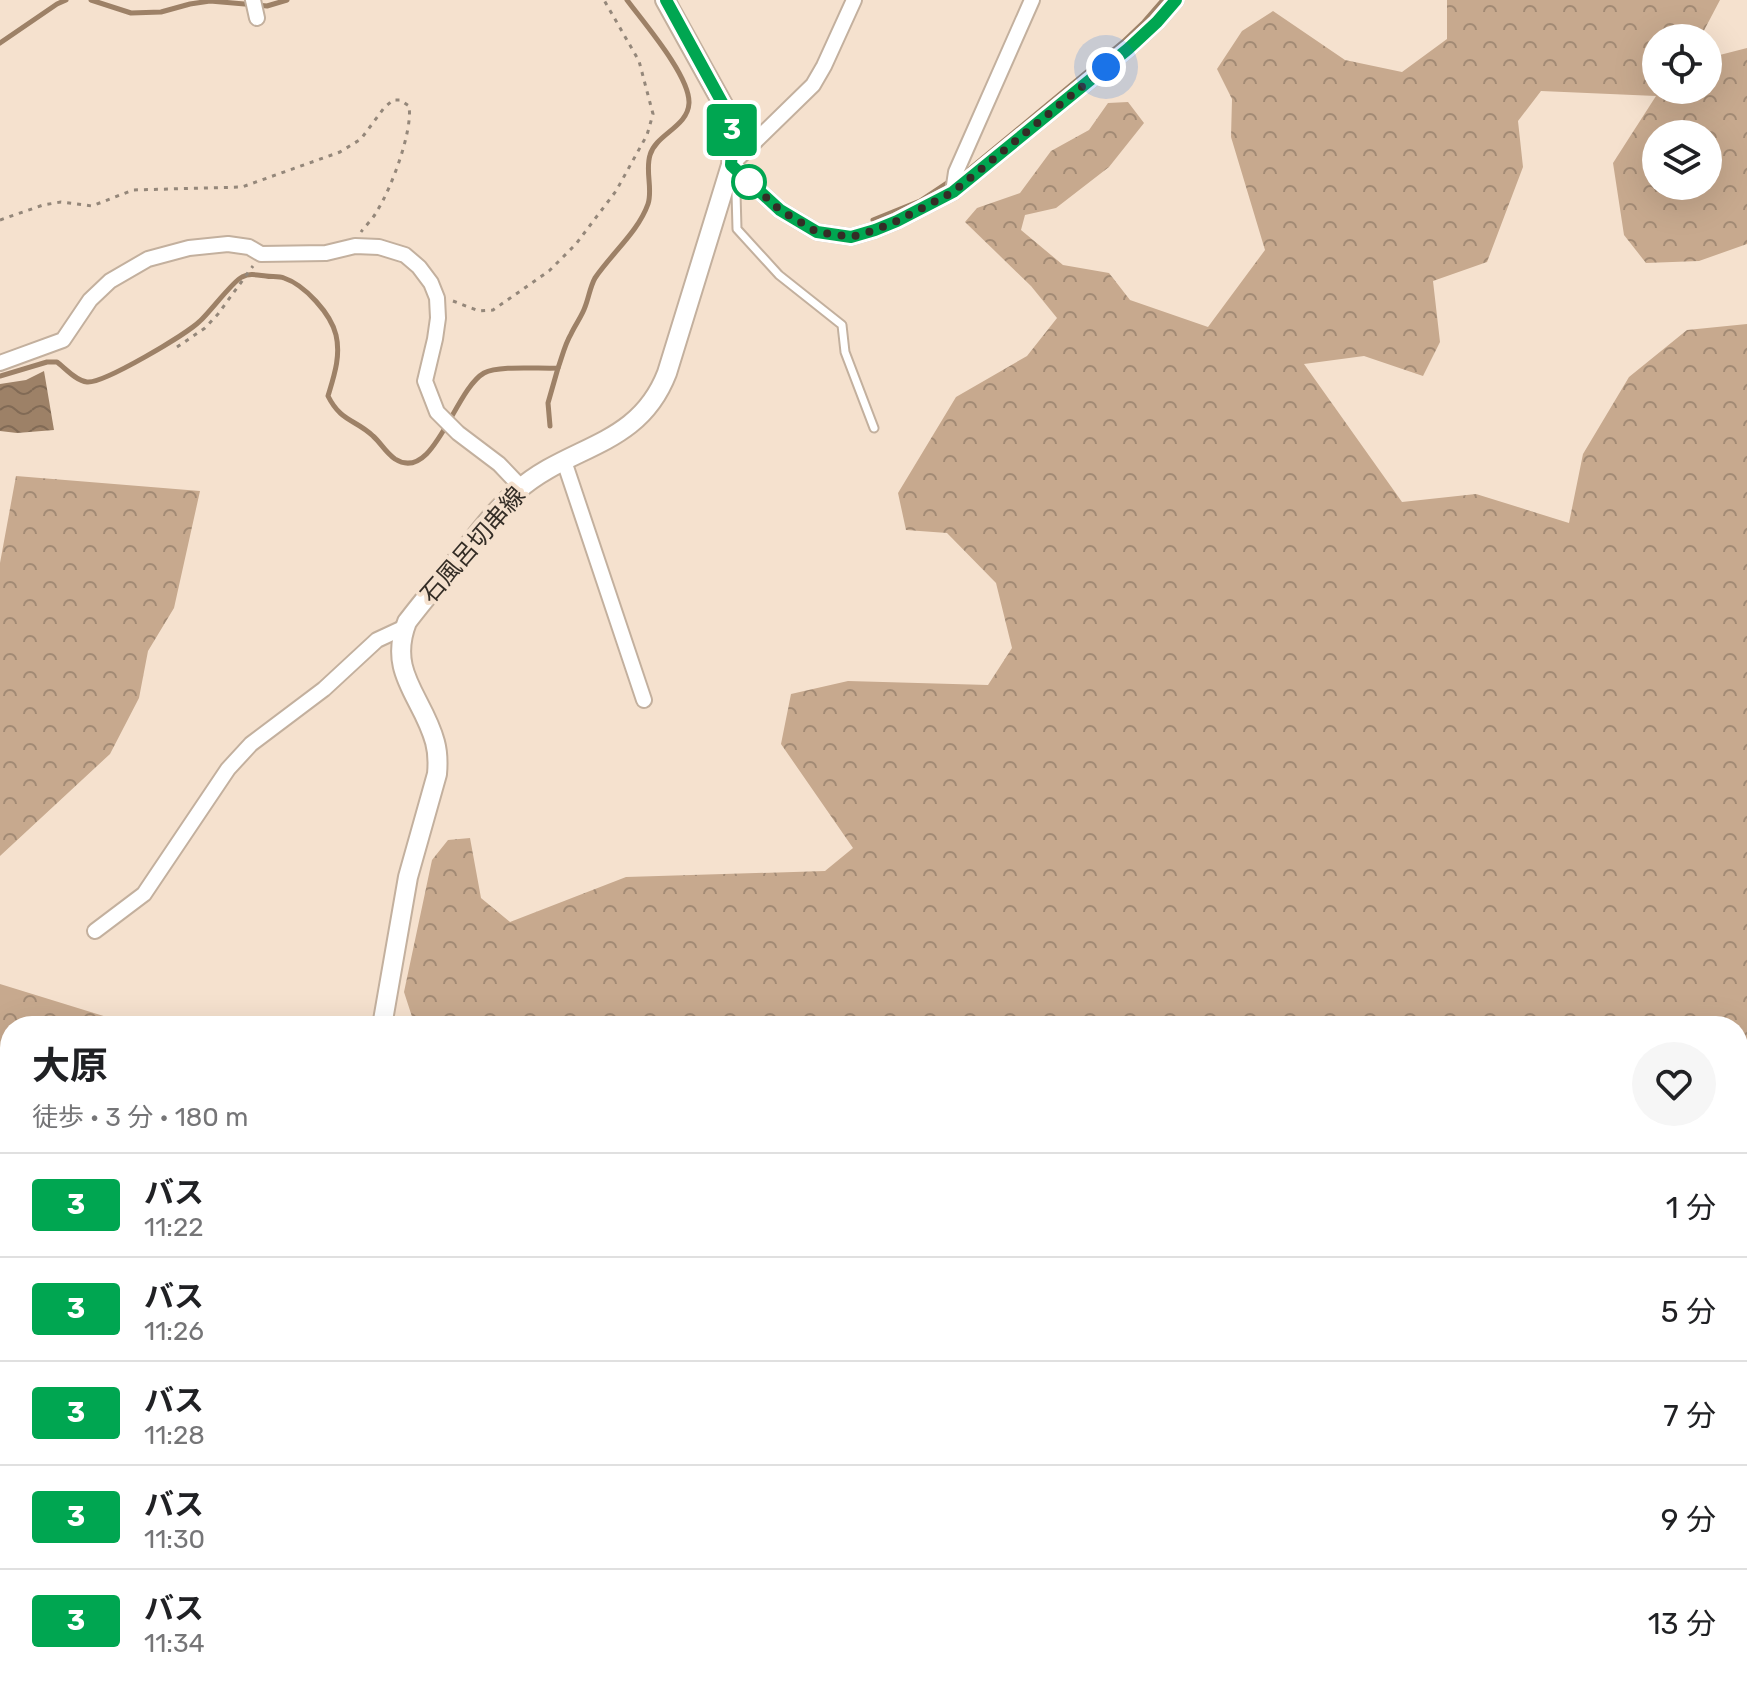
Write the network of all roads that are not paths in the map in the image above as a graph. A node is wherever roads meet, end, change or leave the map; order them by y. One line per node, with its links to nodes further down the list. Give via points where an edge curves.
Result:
1 (253, 0): 6 (street)
2 (665, 0): 7 (main road, 石風呂切串線, via 730,117)
3 (854, 0): 7 (street, via 813,85)
4 (1032, 0): 8 (street, via 956,172)
5 (1176, 0): 8 (street, via 1128,49)
6 (257, 18)
7 (731, 165): 8 (street, via 780,210 817,232 851,237); 10 (lane, via 737,229 779,275 842,325 845,352); 11 (main road, 石風呂切串線, via 662,388 633,424)
8 (953, 192)
9 (0, 363): 12 (street, via 63,340 90,300 148,259 228,244 261,254 379,247 405,255 419,267 437,298 425,381 437,412)
10 (874, 428)
11 (564, 461): 12 (main road, 石風呂切串線); 14 (street)
12 (521, 487): 13 (main road, 石風呂切串線, via 493,514)
13 (405, 627): 15 (street, via 377,640 324,689 251,744 228,769 144,894); 16 (main road, 石風呂切串線, via 400,656 404,673 438,757 408,877)
14 (644, 700)
15 (95, 931)
16 (384, 1016)

